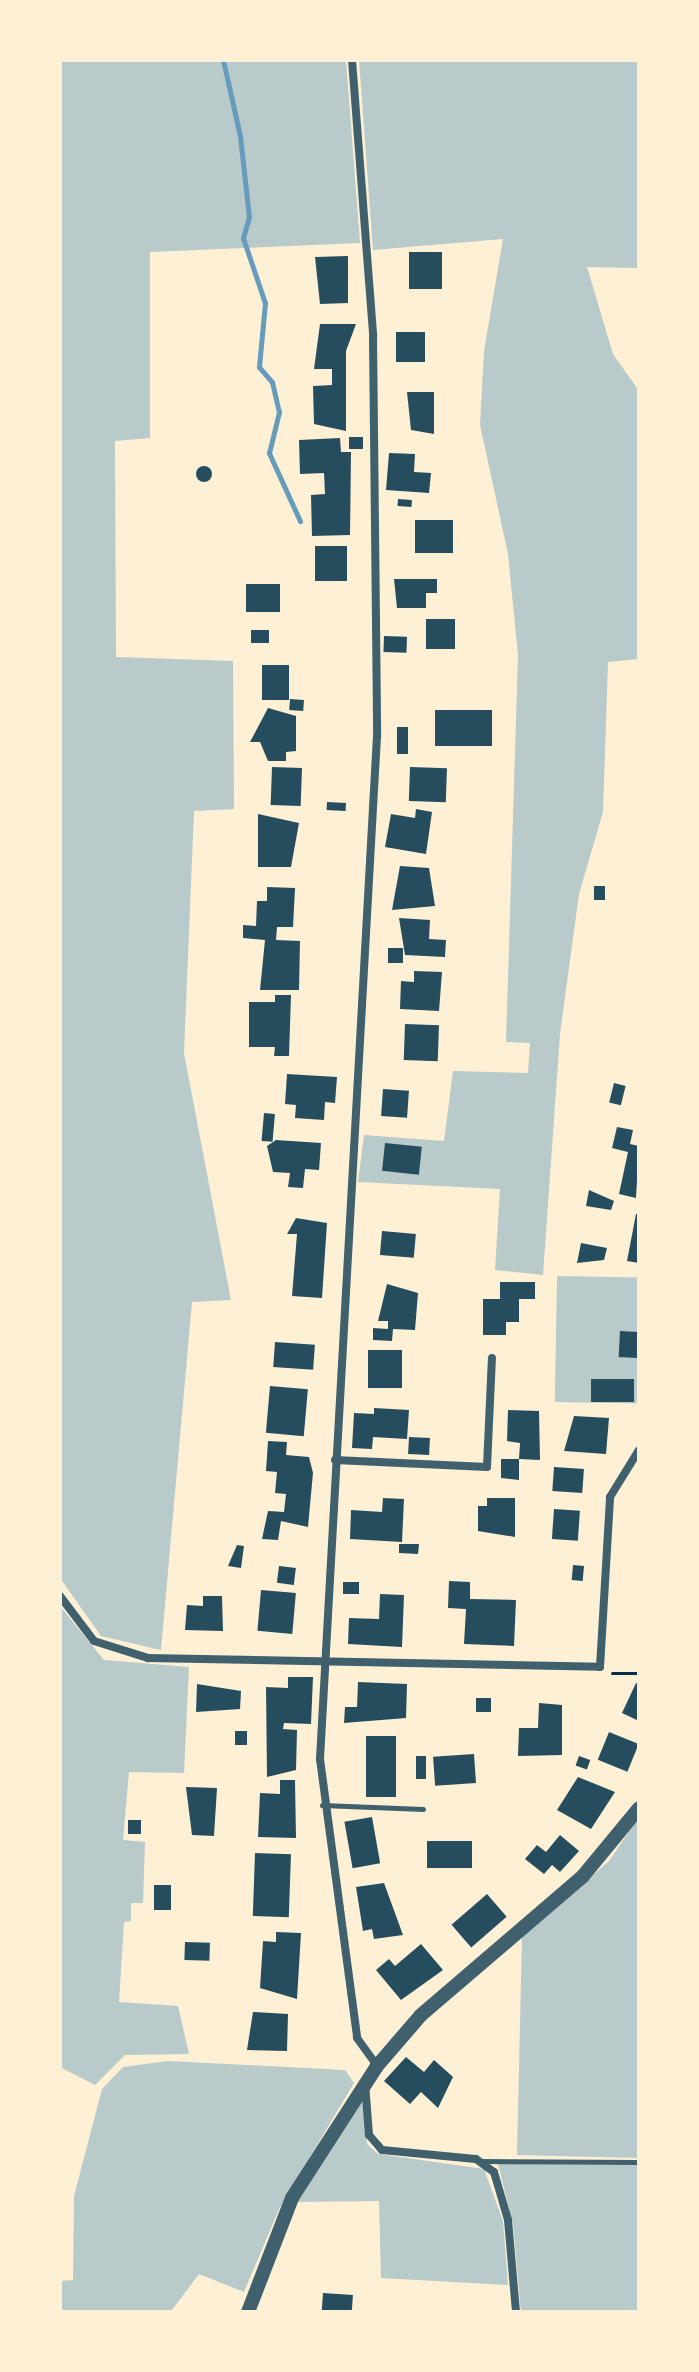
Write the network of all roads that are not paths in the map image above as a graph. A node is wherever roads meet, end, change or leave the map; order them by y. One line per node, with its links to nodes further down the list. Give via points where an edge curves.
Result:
1 (352, 60): 4 (street, via 373,336 377,736)
2 (492, 1358): 4 (street, via 487,1467)
3 (639, 1450): 6 (street, via 610,1497 600,1667)
4 (335, 1460): 6 (street)
5 (60, 1596): 6 (street, via 88,1636 113,1651)
6 (320, 1662): 7 (street)
7 (322, 1805): 9 (lane); 10 (street, via 357,2038)
8 (639, 1808): 10 (street, via 603,1858 421,2015)
9 (423, 1809)
10 (377, 2066): 11 (street)
11 (365, 2083): 12 (street, via 369,2135 382,2150); 14 (street, via 292,2198)
12 (482, 2161): 13 (lane); 15 (street, via 494,2172 508,2220)
13 (639, 2162)
14 (248, 2312)
15 (516, 2312)

